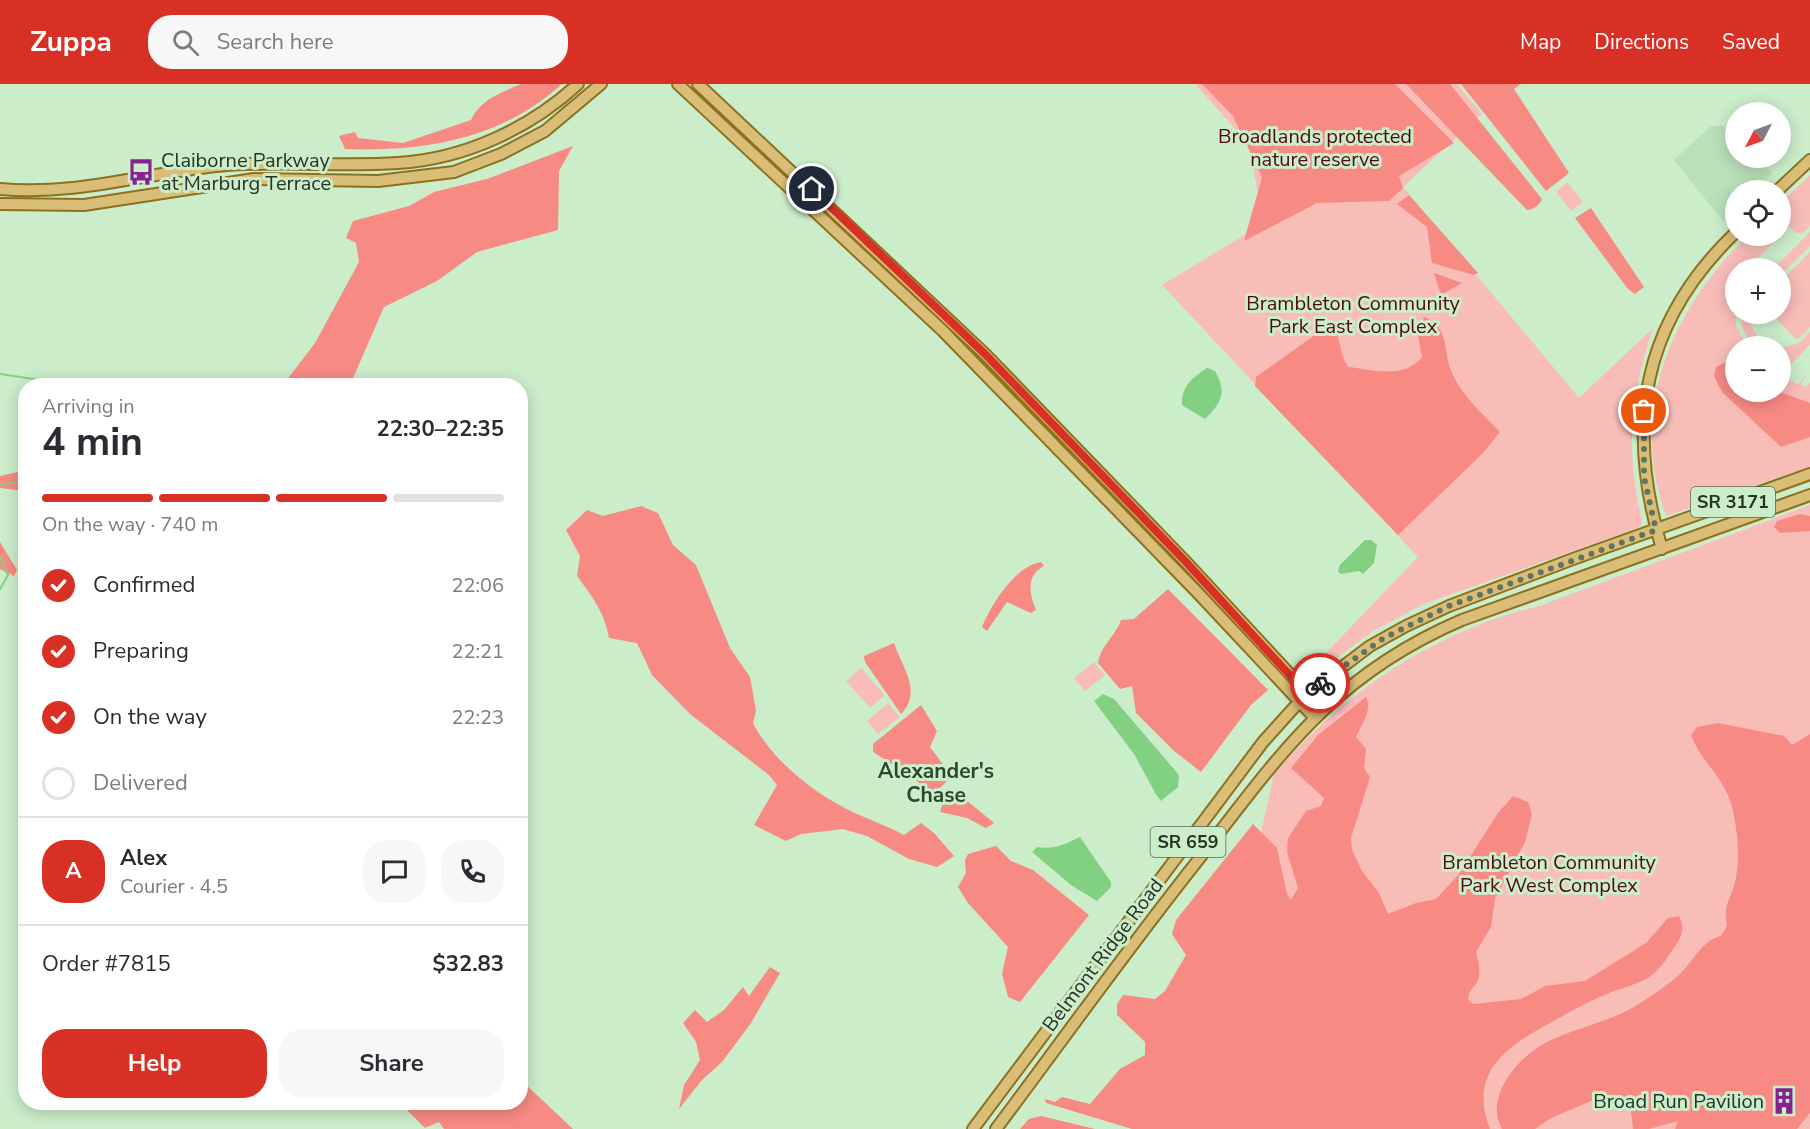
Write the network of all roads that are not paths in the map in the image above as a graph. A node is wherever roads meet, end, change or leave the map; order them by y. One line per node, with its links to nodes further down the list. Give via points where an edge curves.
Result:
1 (578, 84): 7 (main road, via 515,129 459,152 427,160 262,163 58,191)
2 (601, 84): 8 (main road, via 545,131 493,158 454,172 378,181 254,179 84,205)
3 (678, 84): 14 (main road, via 943,331)
4 (699, 84): 14 (main road, via 985,354 1186,562)
5 (1810, 160): 6 (main road)
6 (1789, 180)
7 (0, 189)
8 (0, 204)
9 (1725, 244): 12 (main road, via 1684,295 1666,328 1650,374 1642,449)
10 (1810, 474): 12 (main road, SR 3171)
11 (1810, 495): 13 (main road, SR 3171)
12 (1656, 530): 13 (main road); 14 (main road, Belmont Ridge Road / SR 659, via 1459,602 1406,626 1370,646)
13 (1662, 549): 15 (main road, Belmont Ridge Road / SR 659, via 1424,636 1369,670)
14 (1303, 698): 15 (main road); 16 (main road); 17 (main road, Belmont Ridge Road / SR 659, via 1257,750)
15 (1322, 709): 16 (main road, Belmont Ridge Road / SR 659)
16 (1314, 717): 18 (main road, Belmont Ridge Road / SR 659, via 1268,769 1128,948)
17 (973, 1129)
18 (996, 1129)

